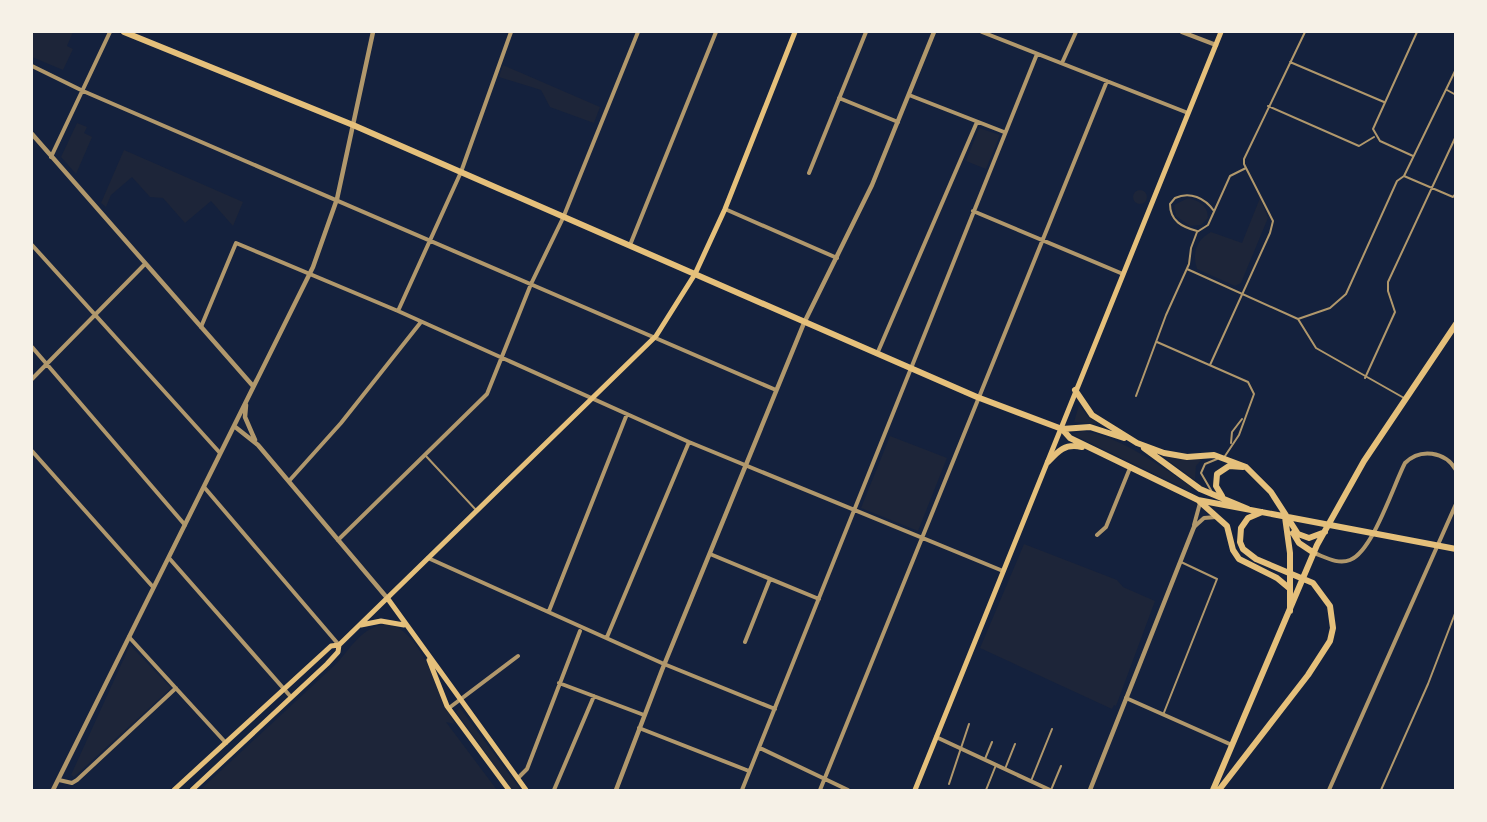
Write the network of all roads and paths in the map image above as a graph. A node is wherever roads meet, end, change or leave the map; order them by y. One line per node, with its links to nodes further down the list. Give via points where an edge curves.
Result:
1 (110, 32): 24 (street)
2 (124, 32): 33 (main road)
3 (373, 32): 33 (street)
4 (511, 32): 41 (street)
5 (638, 32): 50 (street)
6 (716, 32): 55 (street)
7 (795, 32): 47 (main road)
8 (866, 32): 27 (street)
9 (934, 32): 26 (street)
10 (982, 32): 17 (street)
11 (1076, 32): 19 (street)
12 (1182, 32): 16 (street)
13 (1221, 32): 16 (main road)
14 (1305, 32): 18 (lane)
15 (1417, 32): 28 (lane)
16 (1215, 45): 30 (main road)
17 (1038, 54): 19 (street); 34 (street)
18 (1290, 62): 28 (lane); 29 (lane)
19 (1062, 63): 22 (street)
20 (32, 66): 24 (street)
21 (1455, 69): 23 (lane)
22 (1107, 81): 30 (street); 52 (street)
23 (1446, 90): 25 (lane); 38 (lane)
24 (83, 91): 39 (street); 46 (street)
25 (1455, 94)
26 (909, 95): 31 (street); 32 (street)
27 (840, 98): 31 (street); 42 (street)
28 (1384, 102): 36 (lane, via 1374,125)
29 (1268, 106): 36 (lane, via 1359,146); 40 (lane, via 1244,159)
30 (1189, 113): 61 (main road)
31 (898, 122): 56 (street)
32 (977, 122): 34 (street); 74 (street)
33 (353, 125): 41 (main road); 46 (street)
34 (1004, 132): 48 (street)
35 (32, 134): 39 (street)
36 (1375, 136): 38 (lane)
37 (1455, 136): 44 (lane)
38 (1413, 156): 43 (lane)
39 (51, 157): 57 (street)
40 (1246, 168): 49 (lane, via 1230,176); 63 (lane, via 1273,220)
41 (461, 172): 50 (main road); 53 (street)
42 (809, 173)
43 (1404, 176): 44 (lane); 66 (lane, via 1397,181 1346,294 1330,308)
44 (1431, 187): 45 (lane, via 1453,197); 79 (lane, via 1388,282 1395,310)
45 (1455, 193)
46 (337, 199): 53 (street); 59 (street)
47 (724, 209): 56 (street); 60 (main road)
48 (973, 211): 52 (street); 78 (street)
49 (1214, 211): 51 (lane, via 1208,225); 51 (lane, via 1204,200 1192,195 1182,195 1170,204 1172,218)
50 (563, 218): 55 (main road); 62 (street)
51 (1197, 232): 58 (lane)
52 (1042, 239): 61 (street); 85 (street)
53 (431, 240): 62 (street); 64 (street)
54 (32, 245): 65 (street)
55 (629, 247): 60 (main road)
56 (837, 258): 68 (street)
57 (144, 264): 65 (street); 70 (street)
58 (1187, 268): 63 (lane); 72 (lane)
59 (310, 274): 64 (street); 70 (street, via 236,243); 81 (street)
60 (695, 274): 68 (main road); 71 (main road)
61 (1123, 274): 83 (main road)
62 (531, 284): 71 (street); 75 (street)
63 (1242, 294): 66 (lane); 77 (lane)
64 (398, 312): 67 (street)
65 (94, 316): 76 (street); 99 (street)
66 (1298, 319): 79 (lane, via 1316,348)
67 (421, 322): 75 (street); 109 (street)
68 (804, 323): 74 (main road); 82 (street)
69 (1455, 324): 87 (main road)
70 (201, 328): 81 (street)
71 (656, 336): 82 (street); 86 (main road)
72 (1157, 342): 77 (lane); 84 (lane)
73 (32, 347): 76 (street)
74 (877, 354): 78 (main road)
75 (503, 358): 86 (street); 100 (street, via 487,394)
76 (47, 364): 80 (street); 121 (street)
77 (1210, 365): 90 (lane, via 1248,382 1253,389)
78 (910, 368): 85 (main road); 117 (street)
79 (1365, 378): 87 (lane)
80 (32, 380)
81 (253, 386): 88 (street)
82 (776, 390): 105 (street)
83 (1075, 390): 92 (main road); 94 (main road, via 1092,415)
84 (1136, 396)
85 (977, 397): 92 (main road); 125 (street)
86 (592, 398): 89 (street); 116 (main road)
87 (1405, 398): 123 (main road, via 1364,461)
88 (246, 402): 91 (street); 95 (street, via 246,420)
89 (627, 414): 93 (street); 139 (street)
90 (1242, 419): 96 (lane, via 1239,435); 96 (lane, via 1232,432)
91 (234, 426): 95 (street); 99 (street)
92 (1062, 429): 94 (main road, via 1090,427); 97 (main road, via 1070,438); 103 (main road)
93 (689, 441): 105 (street); 146 (street)
94 (1137, 443): 101 (main road, via 1181,456); 111 (main road, via 1200,489)
95 (258, 445): 109 (street)
96 (1231, 445): 101 (lane)
97 (1094, 450): 103 (main road, via 1060,448); 107 (main road)
98 (32, 451): 135 (street)
99 (220, 453): 110 (street)
100 (425, 455): 116 (lane); 126 (street)
101 (1224, 457): 106 (main road); 111 (lane, via 1209,461 1201,473)
102 (1455, 458): 104 (lane)
103 (1048, 462): 133 (main road)
104 (1450, 462): 108 (street); 128 (street, via 1428,453 1410,458 1368,543 1349,561 1331,560)
105 (745, 465): 117 (street); 129 (street)
106 (1246, 467): 112 (main road, via 1229,466 1217,474 1216,486); 119 (main road)
107 (1130, 468): 113 (main road); 124 (street, via 1106,527)
108 (1455, 468)
109 (289, 481): 126 (street)
110 (204, 488): 121 (street); 148 (street)
111 (1215, 495): 112 (main road)
112 (1224, 499): 115 (main road)
113 (1199, 501): 115 (main road); 120 (main road); 122 (street)
114 (1455, 504): 199 (street)
115 (1249, 509): 118 (main road)
116 (476, 510): 131 (main road)
117 (854, 511): 125 (street); 138 (street)
118 (1266, 512): 127 (main road); 198 (main road, via 1248,518 1239,535 1243,549 1256,559 1313,583 1330,606 1330,641)
119 (1285, 513): 123 (main road, via 1304,537); 128 (main road, via 1299,543); 136 (main road, via 1290,553)
120 (1218, 517): 122 (street, via 1204,518); 136 (main road, via 1227,526 1239,559 1277,578)
121 (185, 525): 130 (street)
122 (1194, 527): 132 (street)
123 (1327, 531): 128 (main road)
124 (1097, 535)
125 (921, 538): 133 (street); 179 (street)
126 (338, 540): 137 (street)
127 (1455, 549)
128 (1314, 553): 141 (main road)
129 (710, 554): 134 (street); 151 (street)
130 (169, 558): 135 (street); 154 (street)
131 (428, 558): 137 (main road); 139 (street)
132 (1180, 562): 157 (street); 162 (lane, via 1217,579)
133 (1003, 571): 166 (main road)
134 (770, 579): 138 (street); 147 (street)
135 (153, 587): 145 (street)
136 (1288, 588): 141 (main road)
137 (388, 599): 142 (main road); 143 (main road)
138 (819, 599): 160 (street)
139 (549, 611): 146 (street)
140 (1455, 611): 200 (lane)
141 (1290, 613): 170 (main road)
142 (360, 625): 143 (main road, via 381,621); 148 (main road)
143 (406, 625): 149 (main road)
144 (580, 631): 152 (street)
145 (129, 637): 153 (street); 180 (street)
146 (607, 638): 151 (street)
147 (745, 642)
148 (339, 645): 154 (main road, via 331,646); 156 (main road, via 338,652)
149 (426, 653): 158 (main road); 159 (main road)
150 (518, 656): 158 (street)
151 (664, 664): 160 (street); 161 (street)
152 (559, 683): 155 (street); 178 (street, via 527,770)
153 (176, 688): 168 (street); 180 (street, via 77,780)
154 (284, 689): 156 (street); 168 (main road)
155 (594, 696): 161 (street); 188 (street)
156 (291, 697): 185 (main road)
157 (1126, 698): 162 (street); 196 (street)
158 (461, 699): 159 (street); 178 (main road)
159 (449, 708): 186 (main road)
160 (775, 709): 171 (street)
161 (644, 715): 164 (street)
162 (1163, 715): 170 (street)
163 (969, 724): 172 (lane)
164 (639, 728): 177 (street); 189 (street)
165 (1052, 729): 181 (lane)
166 (936, 737): 172 (street); 193 (main road)
167 (992, 742): 173 (lane)
168 (226, 744): 184 (main road)
169 (1015, 744): 176 (lane)
170 (1232, 745): 197 (main road)
171 (760, 748): 177 (street); 179 (street)
172 (961, 748): 173 (street); 182 (lane)
173 (985, 759): 174 (street)
174 (996, 765): 176 (street); 194 (lane)
175 (1061, 766): 195 (lane)
176 (1005, 769): 181 (street)
177 (749, 771): 190 (street)
178 (518, 778): 187 (main road)
179 (824, 779): 191 (street); 192 (street)
180 (58, 780): 183 (street)
181 (1031, 781): 195 (street)
182 (949, 784)
183 (53, 790)
184 (174, 790)
185 (192, 790)
186 (508, 790)
187 (526, 790)
188 (554, 790)
189 (616, 790)
190 (742, 790)
191 (820, 790)
192 (848, 790)
193 (915, 790)
194 (986, 790)
195 (1050, 790)
196 (1090, 790)
197 (1213, 790)
198 (1219, 790)
199 (1329, 790)
200 (1381, 790)

